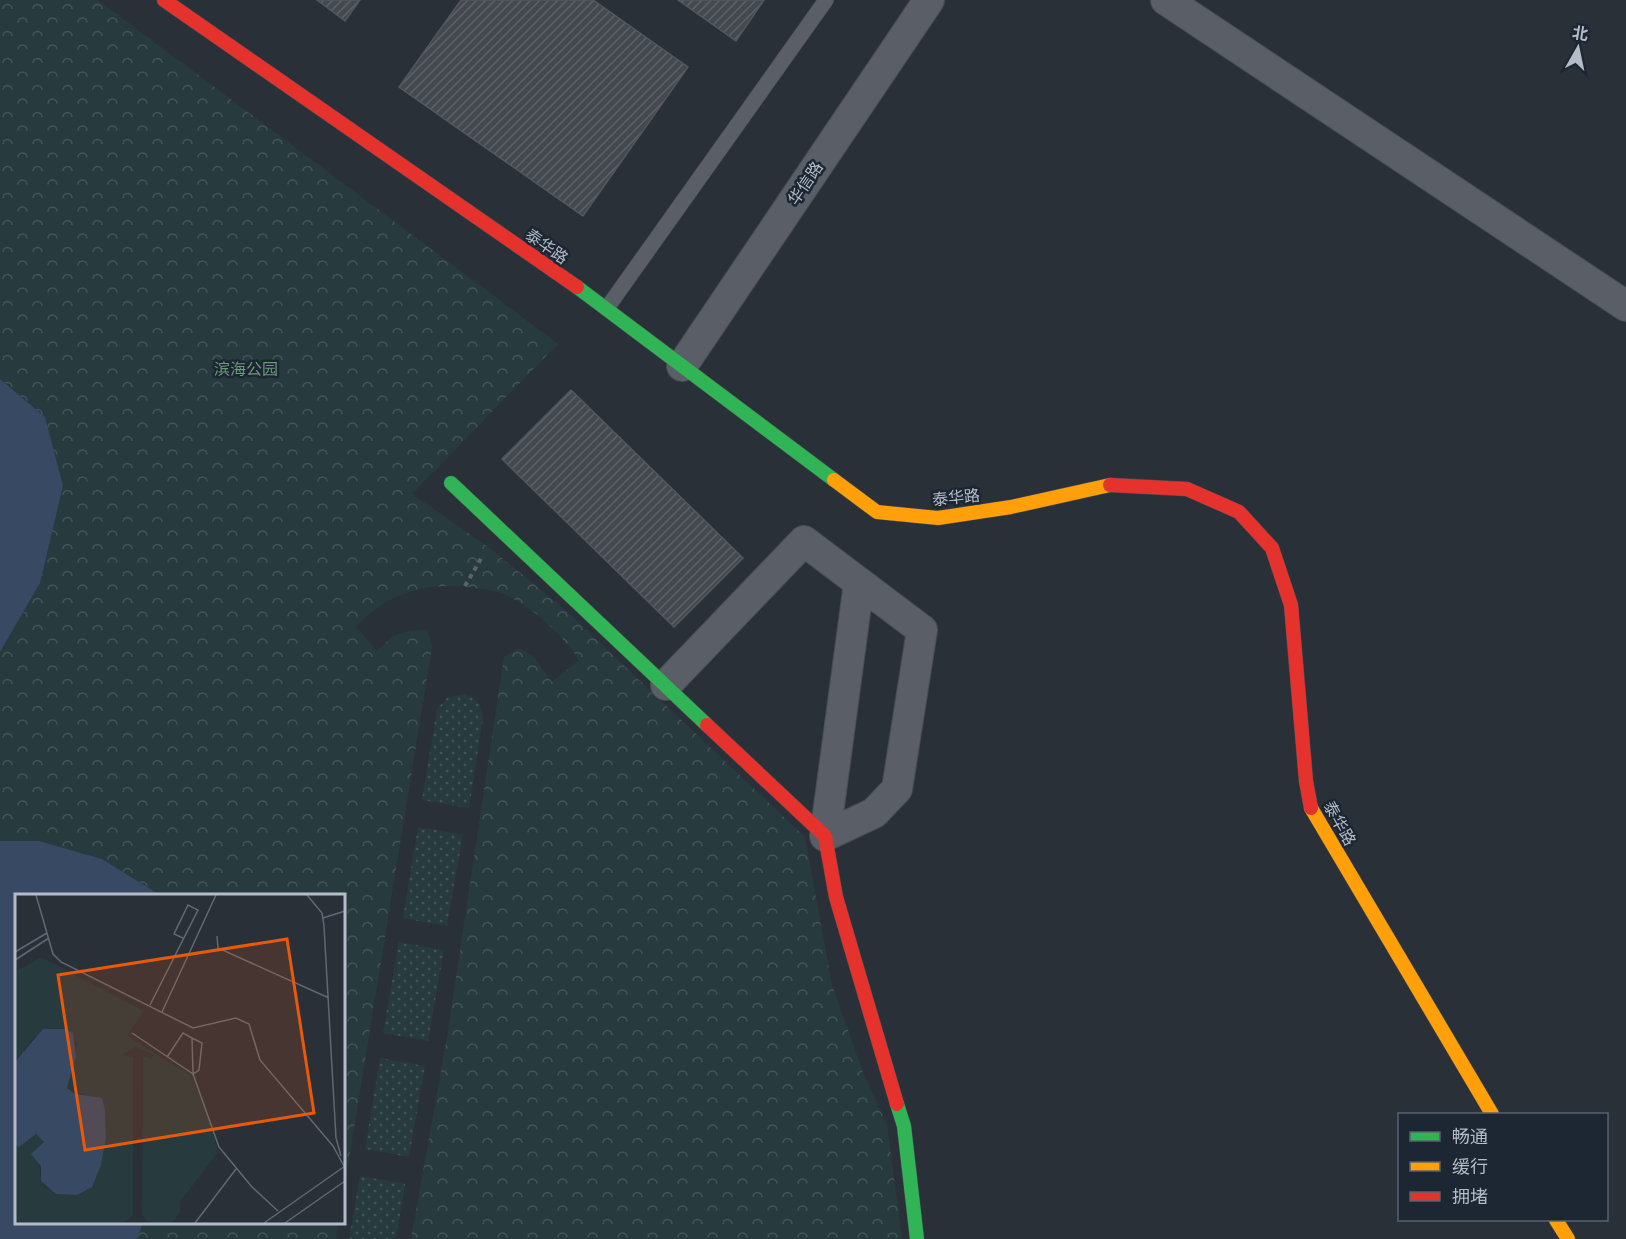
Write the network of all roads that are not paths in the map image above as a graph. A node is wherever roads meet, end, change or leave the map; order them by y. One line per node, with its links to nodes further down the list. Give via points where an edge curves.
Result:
1 (164, 0): 6 (street, 泰华路)
2 (826, 0): 6 (lane)
3 (929, 0): 7 (street, 华信路)
4 (1166, 0): 5 (street)
5 (1626, 306)
6 (607, 308): 7 (street, 泰华路)
7 (682, 366): 12 (street, 泰华路, via 877,512 938,518 1011,507 1102,485 1187,489 1239,512 1272,549 1291,605 1311,808)
8 (451, 483): 10 (street)
9 (859, 583): 10 (street, via 804,541); 11 (street); 11 (street, via 922,630 897,789 874,813)
10 (666, 685): 11 (street)
11 (825, 836): 14 (street, via 836,897 904,1126)
12 (1491, 1113)
13 (1557, 1221): 15 (street)
14 (917, 1239)
15 (1568, 1239)

